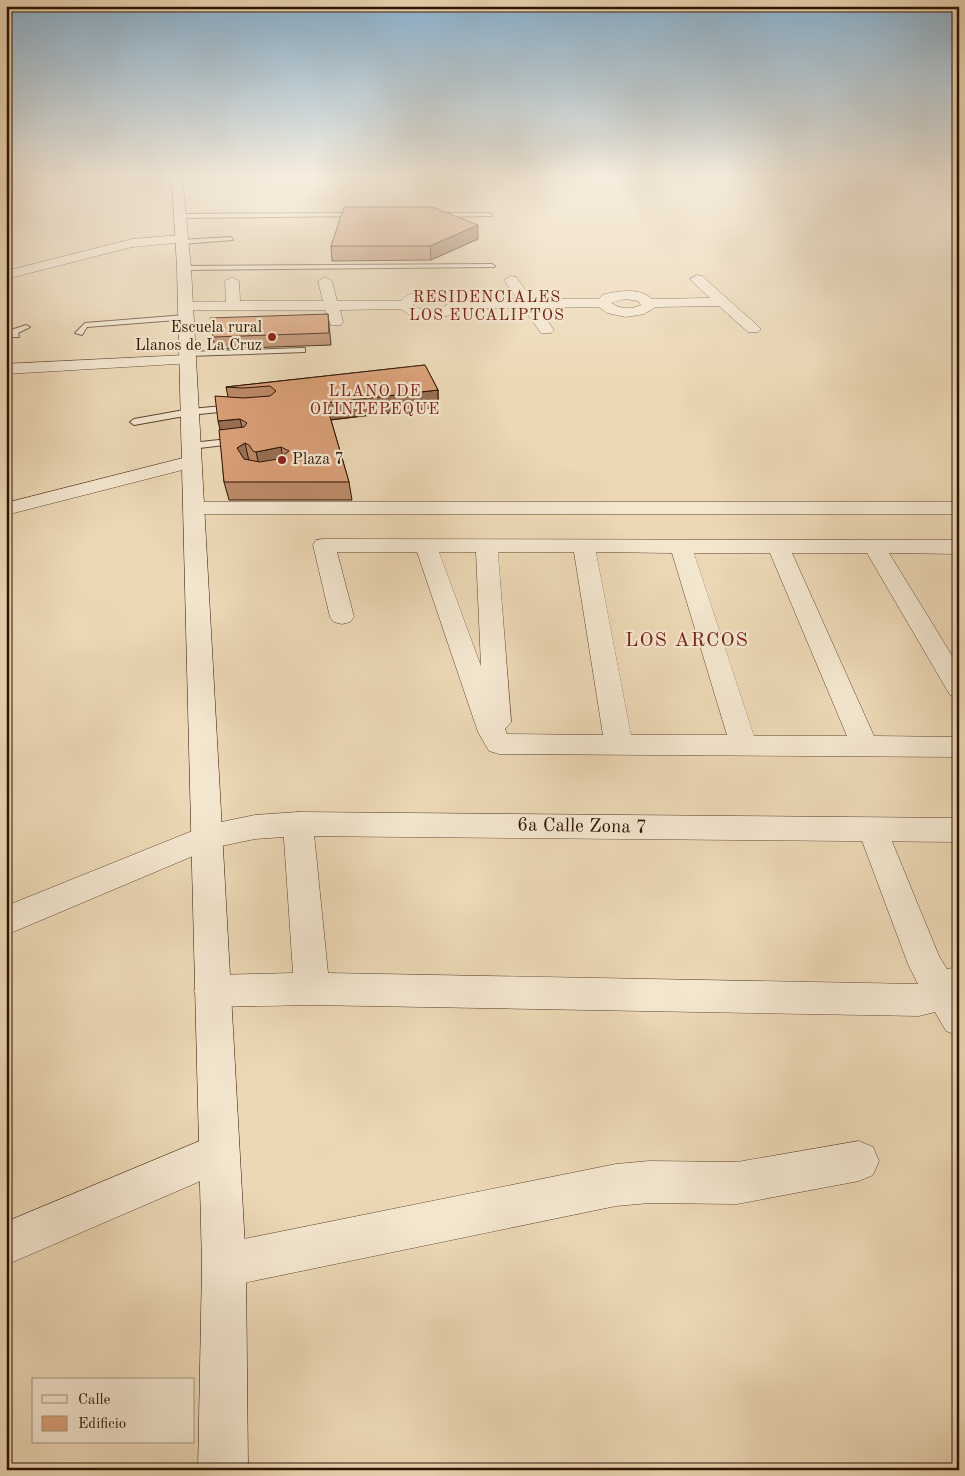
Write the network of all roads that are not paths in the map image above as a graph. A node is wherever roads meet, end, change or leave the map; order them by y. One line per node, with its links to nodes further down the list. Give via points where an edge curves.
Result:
1 (122, 245): 5 (street)
2 (182, 245): 20 (street)
3 (230, 245): 4 (lane)
4 (492, 266)
5 (6, 275)
6 (697, 279): 12 (street)
7 (232, 280): 19 (street)
8 (419, 280): 11 (street)
9 (511, 280): 17 (street)
10 (324, 281): 18 (street)
11 (426, 295): 15 (street, via 412,298); 16 (street, via 447,296)
12 (723, 302): 14 (street); 26 (street)
13 (603, 303): 14 (street, via 614,290 638,296); 17 (street); 21 (street, via 613,310)
14 (649, 303): 21 (street, via 648,308)
15 (405, 304): 18 (street); 22 (street, via 410,310)
16 (457, 304): 17 (street); 22 (street, via 448,311)
17 (528, 304): 28 (street)
18 (332, 305): 19 (street); 23 (street)
19 (233, 306): 20 (street)
20 (186, 312): 29 (lane, via 85,325); 32 (street)
21 (634, 312): 24 (street)
22 (434, 314): 27 (street)
23 (336, 322)
24 (644, 324)
25 (26, 327): 30 (lane, via 16,330)
26 (753, 329)
27 (442, 330)
28 (546, 330)
29 (79, 333)
30 (16, 335)
31 (302, 350): 32 (lane)
32 (187, 357): 33 (street); 35 (street)
33 (6, 369)
34 (246, 410): 35 (lane)
35 (190, 412): 36 (lane); 38 (street)
36 (134, 422)
37 (244, 440): 38 (lane)
38 (191, 454): 39 (street); 40 (street)
39 (6, 508)
40 (193, 508): 41 (street); 59 (street)
41 (959, 508)
42 (584, 545): 43 (street); 45 (street); 52 (street)
43 (681, 545): 46 (street); 53 (street)
44 (426, 546): 45 (street); 49 (street, via 324,545); 51 (street)
45 (487, 546): 51 (street)
46 (778, 546): 47 (street); 54 (street)
47 (874, 546): 48 (street); 50 (street)
48 (959, 547)
49 (342, 617)
50 (959, 689)
51 (499, 744): 52 (street)
52 (619, 745): 53 (street)
53 (744, 746): 54 (street)
54 (865, 747): 55 (street)
55 (959, 747)
56 (298, 824): 57 (street, 6a Calle Zona 7); 59 (street, 6a Calle Zona 7, via 255,827); 62 (street)
57 (873, 830): 58 (street, 6a Calle Zona 7); 61 (street, via 925,964)
58 (959, 830)
59 (207, 837): 60 (street, 6a Calle Zona 7); 63 (street)
60 (6, 921)
61 (949, 984): 62 (street, via 935,988 930,998 919,1000); 64 (street)
62 (312, 988): 63 (street)
63 (212, 991): 65 (street)
64 (959, 1019)
65 (219, 1153): 67 (street); 68 (street)
66 (860, 1161): 68 (street, via 737,1183 616,1185)
67 (6, 1244)
68 (224, 1265): 69 (street)
69 (224, 1470)

